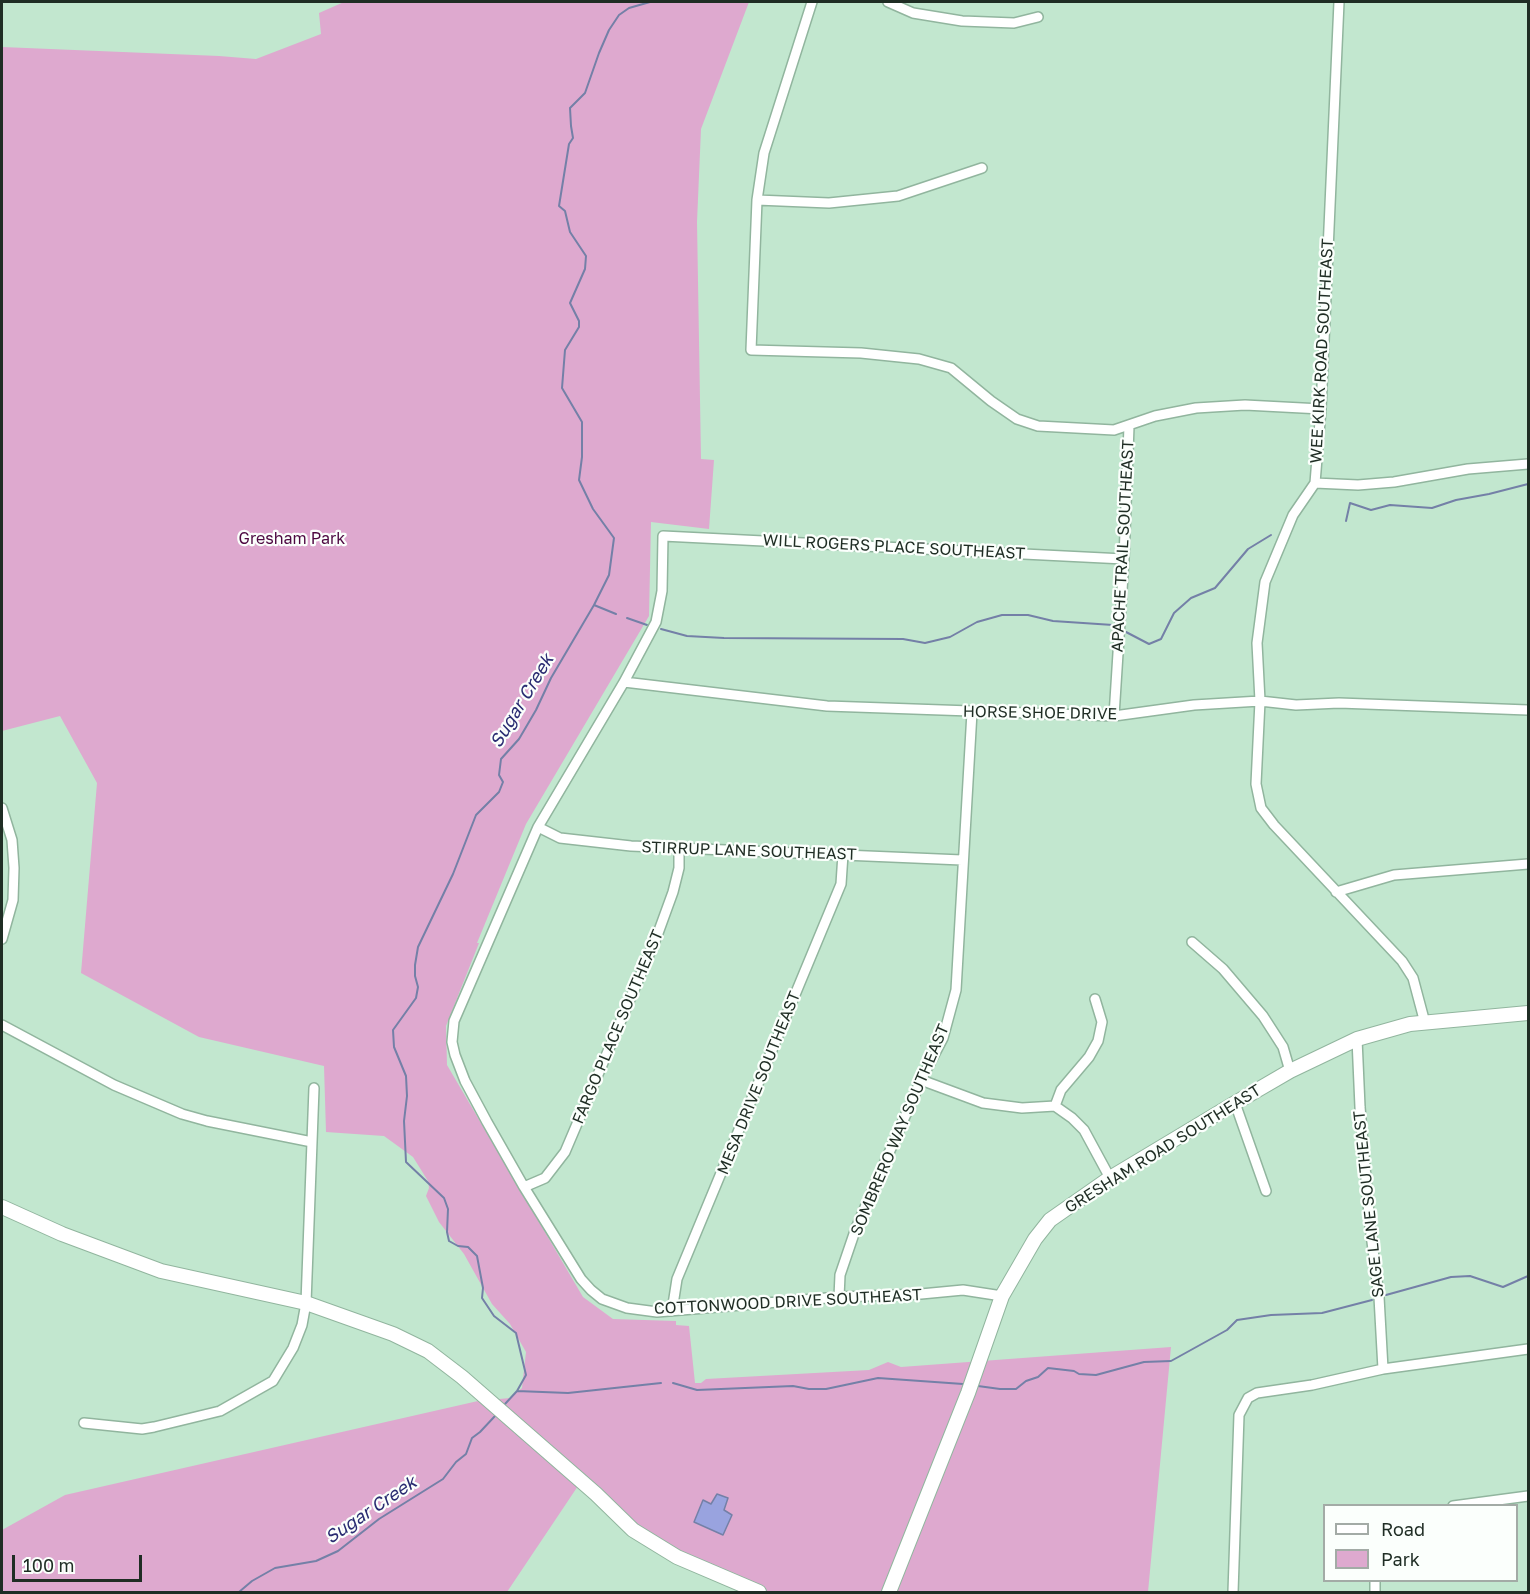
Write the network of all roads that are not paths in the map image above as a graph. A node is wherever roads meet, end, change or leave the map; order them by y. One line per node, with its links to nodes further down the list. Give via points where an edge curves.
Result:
1 (812, 2): 6 (street, via 769,134)
2 (888, 2): 4 (street, via 913,13 962,21 1014,23)
3 (1339, 2): 7 (street, WEE KIRK ROAD SOUTHEAST)
4 (1038, 17)
5 (982, 168): 6 (street, via 898,196 829,204)
6 (757, 201): 8 (street, via 751,350 919,359 951,368 991,401 1038,426 1114,430)
7 (1321, 409): 8 (street, APACHE TRAIL SOUTHEAST, via 1245,405 1196,408); 10 (street, WEE KIRK ROAD SOUTHEAST)
8 (1129, 426): 12 (street, APACHE TRAIL SOUTHEAST)
9 (1528, 464): 10 (street, via 1468,469 1394,482)
10 (1316, 483): 14 (street, WEE KIRK ROAD SOUTHEAST, via 1293,515 1265,582 1257,643)
11 (663, 536): 12 (street, WILL ROGERS PLACE SOUTHEAST); 13 (street, COTTONWOOD DRIVE SOUTHEAST, via 662,591 656,622)
12 (1124, 559): 17 (street, APACHE TRAIL SOUTHEAST)
13 (624, 682): 16 (street, HORSE SHOE DRIVE, via 827,706); 19 (street, COTTONWOOD DRIVE SOUTHEAST)
14 (1260, 701): 15 (street, HORSE SHOE DRIVE); 17 (street, HORSE SHOE DRIVE); 24 (street, WEE KIRK ROAD SOUTHEAST, via 1256,784 1261,808)
15 (1528, 710)
16 (972, 711): 17 (street, HORSE SHOE DRIVE); 22 (street, SOMBRERO WAY SOUTHEAST)
17 (1114, 716)
18 (2, 808): 25 (street, via 12,840 14,868 13,900)
19 (538, 827): 20 (street, STIRRUP LANE SOUTHEAST, via 560,838); 39 (street, COTTONWOOD DRIVE SOUTHEAST, via 454,1021 452,1042 465,1082)
20 (680, 848): 21 (street, STIRRUP LANE SOUTHEAST); 39 (street, FARGO PLACE SOUTHEAST, via 673,892 657,936 565,1152 545,1178)
21 (843, 854): 22 (street, STIRRUP LANE SOUTHEAST); 45 (street, MESA DRIVE SOUTHEAST, via 841,884 677,1279)
22 (963, 860): 33 (street, SOMBRERO WAY SOUTHEAST, via 956,990 943,1038)
23 (1528, 864): 24 (street, via 1394,875)
24 (1336, 892): 29 (street, WEE KIRK ROAD SOUTHEAST, via 1413,978)
25 (2, 939)
26 (1192, 942): 32 (street, via 1223,969 1263,1016 1283,1047)
27 (1095, 999): 36 (street, via 1102,1022 1098,1041 1061,1090)
28 (1528, 1013): 29 (street, GRESHAM ROAD SOUTHEAST)
29 (1425, 1023): 31 (street, GRESHAM ROAD SOUTHEAST)
30 (2, 1025): 37 (street, via 114,1085 182,1114)
31 (1357, 1039): 32 (street, GRESHAM ROAD SOUTHEAST); 47 (street, SAGE LANE SOUTHEAST)
32 (1290, 1071): 35 (street, GRESHAM ROAD SOUTHEAST)
33 (921, 1080): 36 (street, via 983,1103 1022,1108); 43 (street, SOMBRERO WAY SOUTHEAST, via 856,1228 840,1275)
34 (315, 1088): 37 (street)
35 (1235, 1103): 38 (street, GRESHAM ROAD SOUTHEAST); 40 (street)
36 (1055, 1106): 38 (street, via 1084,1130)
37 (312, 1142): 44 (street)
38 (1110, 1178): 42 (street, GRESHAM ROAD SOUTHEAST, via 1050,1220)
39 (524, 1187): 45 (street, COTTONWOOD DRIVE SOUTHEAST, via 591,1290 602,1299 627,1308)
40 (1266, 1191)
41 (2, 1207): 44 (street, via 161,1270)
42 (1002, 1296): 43 (street, COTTONWOOD DRIVE SOUTHEAST, via 963,1290); 52 (street, GRESHAM ROAD SOUTHEAST, via 969,1393)
43 (839, 1297): 45 (street, COTTONWOOD DRIVE SOUTHEAST)
44 (306, 1303): 48 (street, via 293,1348 273,1381 220,1410 142,1429); 51 (street, via 393,1334 428,1351 633,1530 677,1557)
45 (672, 1311)
46 (1528, 1349): 47 (street)
47 (1383, 1369): 53 (street, via 1257,1393 1244,1403 1239,1415)
48 (84, 1423)
49 (1528, 1496): 50 (street)
50 (1468, 1504)
51 (759, 1593)
52 (889, 1593)
53 (1233, 1593)

